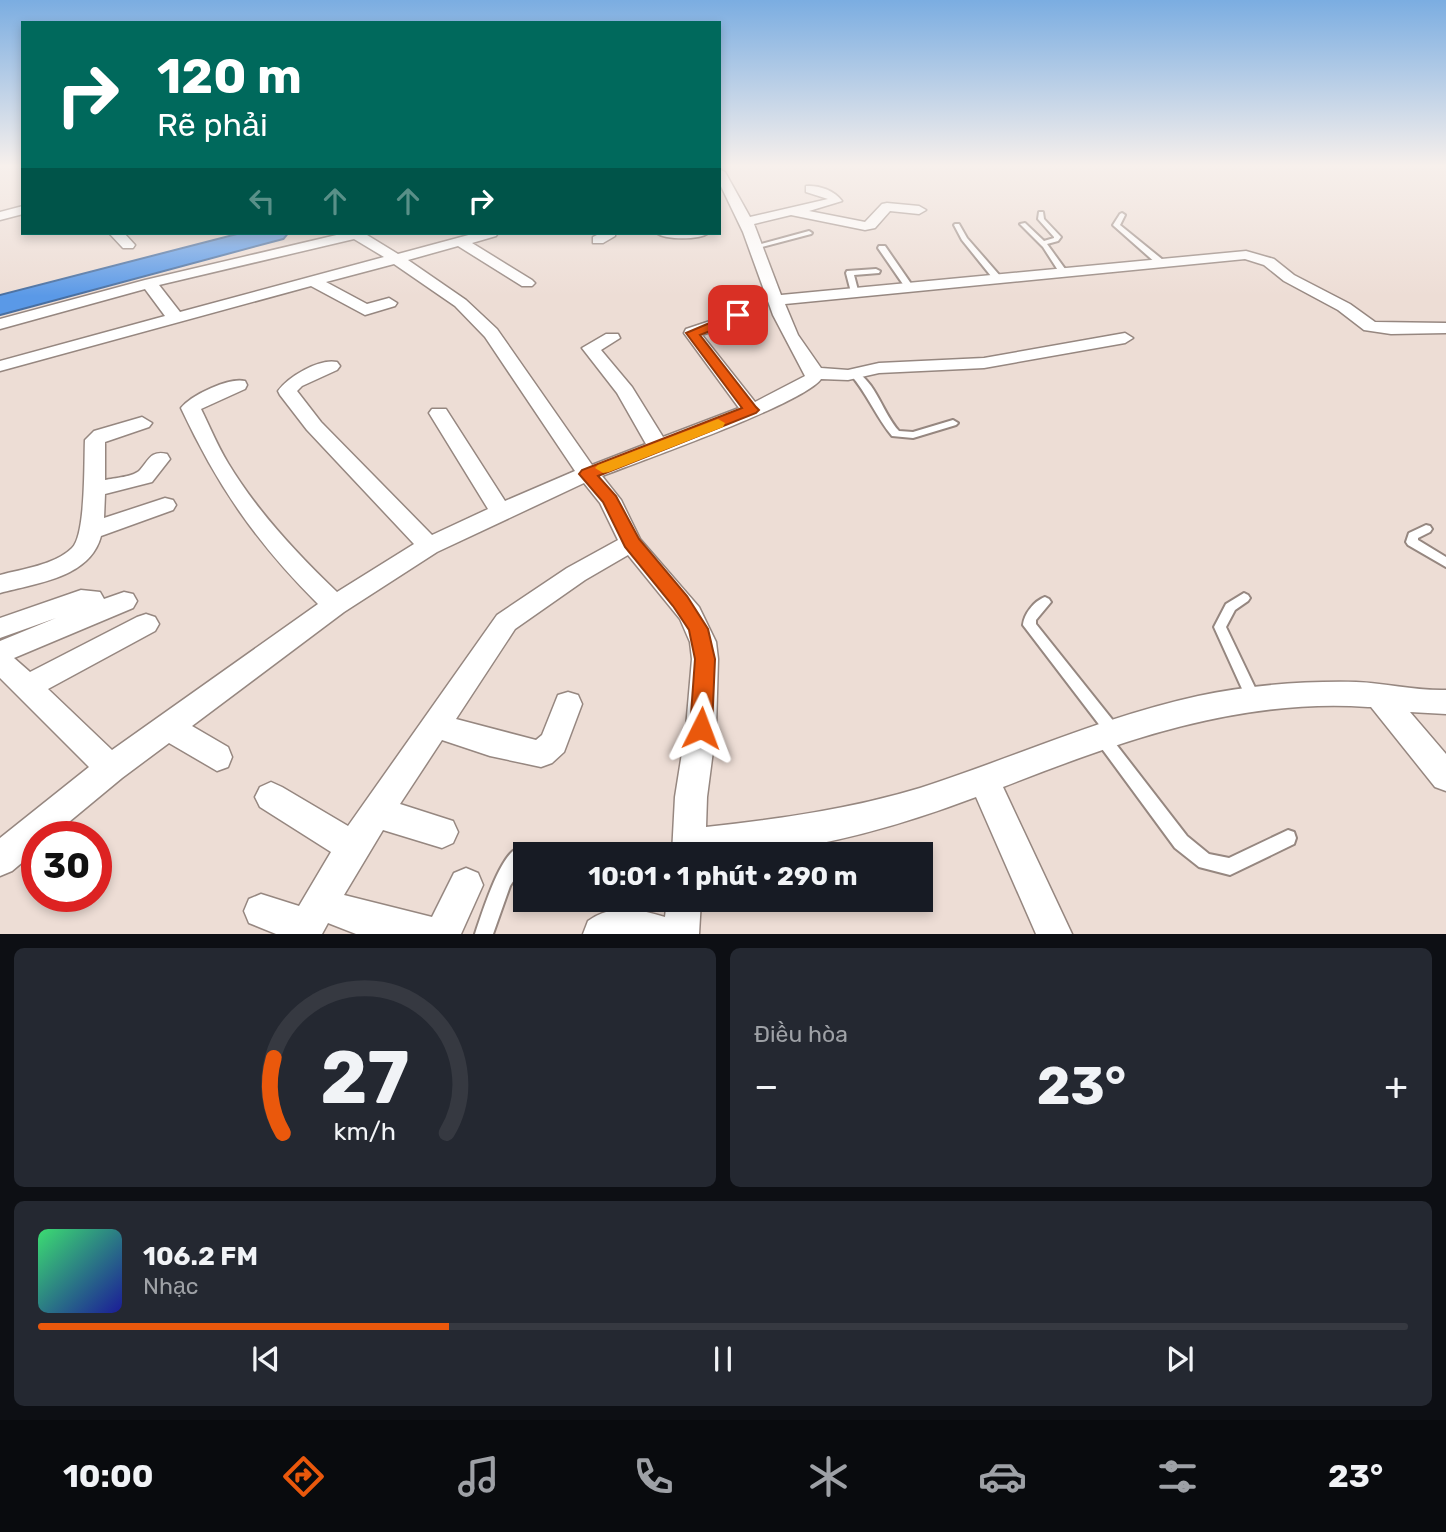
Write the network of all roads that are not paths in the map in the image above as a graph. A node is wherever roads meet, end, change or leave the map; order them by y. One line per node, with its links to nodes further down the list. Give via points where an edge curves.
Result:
1 (739, 209): 11 (street)
2 (806, 209): 7 (street)
3 (886, 209): 7 (street, via 865,226)
4 (904, 209): 5 (street)
5 (919, 210)
6 (21, 211): 10 (street)
7 (793, 212): 11 (street)
8 (1041, 214): 22 (lane, via 1058,237)
9 (1122, 215): 27 (lane, via 1116,225)
10 (0, 216)
11 (747, 222): 24 (street)
12 (1023, 224): 22 (lane)
13 (957, 225): 30 (lane)
14 (810, 233): 24 (lane)
15 (118, 235): 23 (street)
16 (236, 235): 36 (highway)
17 (266, 235): 39 (highway)
18 (349, 235): 32 (street)
19 (360, 235): 26 (street)
20 (479, 235): 21 (street)
21 (461, 238): 26 (street); 33 (street)
22 (1042, 243): 29 (lane)
23 (128, 245)
24 (758, 246): 37 (street)
25 (882, 248): 34 (lane)
26 (396, 259): 31 (street); 57 (street, via 448,293 493,335)
27 (1160, 262): 29 (street); 43 (street, via 1259,257 1365,324 1391,329)
28 (876, 271): 35 (lane, via 850,273)
29 (1064, 273): 30 (street)
30 (998, 279): 34 (street)
31 (313, 281): 38 (street, via 365,310); 41 (street)
32 (150, 283): 41 (street); 42 (street)
33 (527, 283)
34 (911, 288): 35 (street)
35 (855, 294): 37 (street)
36 (0, 297)
37 (776, 300): 48 (street, via 795,347)
38 (389, 303)
39 (0, 305)
40 (735, 311): 51 (street, via 737,317 692,333)
41 (176, 318): 46 (street)
42 (0, 324)
43 (1446, 327)
44 (612, 338): 55 (street, via 591,348)
45 (1125, 338): 49 (street, via 1001,361 879,368)
46 (0, 366)
47 (331, 366): 64 (street, via 289,386 290,397)
48 (814, 373): 49 (street); 51 (street, via 809,383)
49 (855, 374): 54 (lane, via 895,434 913,435)
50 (238, 386): 70 (street, via 191,408 237,493)
51 (751, 410): 55 (street)
52 (439, 413): 60 (street)
53 (142, 423): 58 (street, via 96,438)
54 (953, 423)
55 (662, 447): 57 (street)
56 (160, 459): 58 (street, via 144,477)
57 (587, 474): 60 (street); 63 (street, via 610,500)
58 (93, 490): 62 (street)
59 (164, 505): 62 (street)
60 (500, 511): 64 (street)
61 (1426, 529): 65 (lane, via 1413,536 1412,542)
62 (90, 531): 66 (street, via 87,547 72,560)
63 (631, 543): 81 (street, via 506,622); 92 (street, via 690,614 703,642 701,728)
64 (429, 546): 70 (street)
65 (1446, 563)
66 (0, 584)
67 (1244, 598): 78 (lane, via 1230,607 1220,627)
68 (124, 601): 74 (street)
69 (1045, 602): 83 (lane, via 1029,625)
70 (335, 606): 82 (street)
71 (96, 607): 73 (street, via 91,599 81,599)
72 (146, 624): 76 (street)
73 (0, 628)
74 (0, 652)
75 (0, 661): 76 (street)
76 (29, 687): 85 (street)
77 (1381, 698): 78 (street, via 1349,695); 79 (street); 86 (street)
78 (1254, 701): 83 (street, via 1158,718)
79 (1446, 702)
80 (568, 704): 81 (street, via 554,743 541,754)
81 (435, 725): 89 (street)
82 (169, 727): 84 (street); 85 (street)
83 (1108, 735): 87 (street); 91 (lane, via 1181,842 1205,862 1230,867)
84 (217, 757)
85 (111, 768): 95 (street)
86 (1446, 777)
87 (984, 780): 93 (street, via 852,821); 107 (street)
88 (271, 797): 94 (street)
89 (377, 813): 90 (street); 94 (street)
90 (443, 832)
91 (1288, 838)
92 (689, 842)
93 (730, 842)
94 (353, 847): 100 (street)
95 (0, 859)
96 (513, 865): 103 (lane)
97 (466, 885): 102 (street)
98 (261, 911): 100 (street)
99 (683, 912): 106 (street)
100 (309, 921): 101 (street, via 364,919)
101 (430, 933)
102 (443, 933)
103 (484, 933)
104 (601, 933): 105 (street, via 618,926)
105 (664, 933)
106 (681, 933)
107 (1054, 933)

